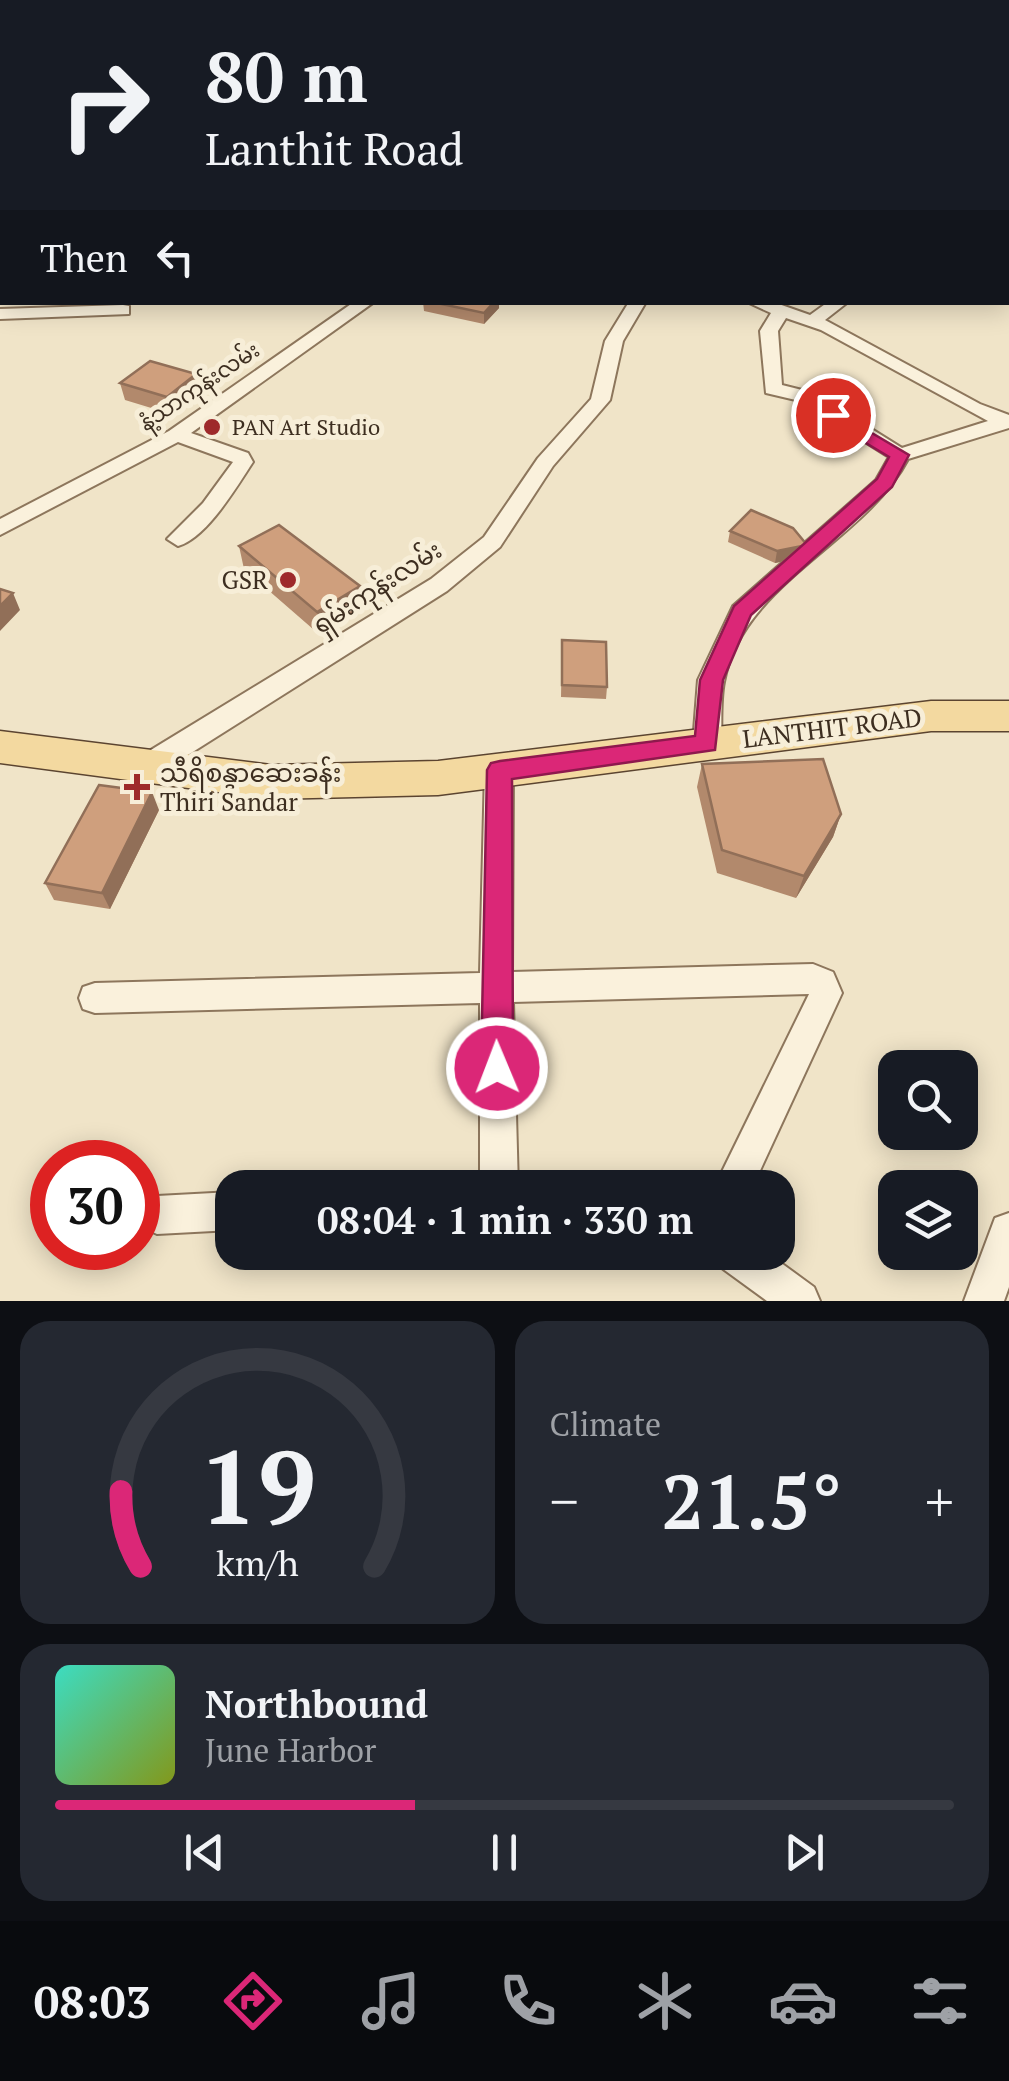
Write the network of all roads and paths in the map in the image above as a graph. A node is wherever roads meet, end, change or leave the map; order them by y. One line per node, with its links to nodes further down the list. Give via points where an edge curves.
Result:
1 (362, 305): 10 (street, နံ့သာကုန်းလမ်း)
2 (636, 305): 17 (street, ရှမ်းကုန်းလမ်း, via 614,342 600,400 545,462 492,542 440,585)
3 (763, 305): 6 (street)
4 (836, 305): 8 (street)
5 (123, 310): 7 (street)
6 (780, 311): 8 (street); 11 (street, via 769,330 773,389 806,398)
7 (0, 314)
8 (812, 321): 9 (street)
9 (1008, 422): 11 (street)
10 (176, 435): 12 (street, နံ့သာကုန်းလမ်း); 13 (street, via 243,462 211,508)
11 (900, 455): 15 (street, via 885,482 742,612 711,680)
12 (0, 528)
13 (178, 539)
14 (1009, 716): 15 (main road, LANTHIT ROAD, via 930,716)
15 (707, 744): 18 (main road, LANTHIT ROAD)
16 (0, 747): 17 (main road, LANTHIT ROAD)
17 (151, 764): 18 (main road, LANTHIT ROAD, via 270,782)
18 (500, 770): 19 (street)
19 (496, 989): 20 (street); 21 (street); 22 (street, via 821,984 826,992)
20 (95, 998)
21 (499, 1170)
22 (741, 1170)
23 (215, 1212): 24 (street)
24 (160, 1215)
25 (1009, 1232): 28 (street)
26 (758, 1270): 27 (street)
27 (800, 1301)
28 (984, 1301)

